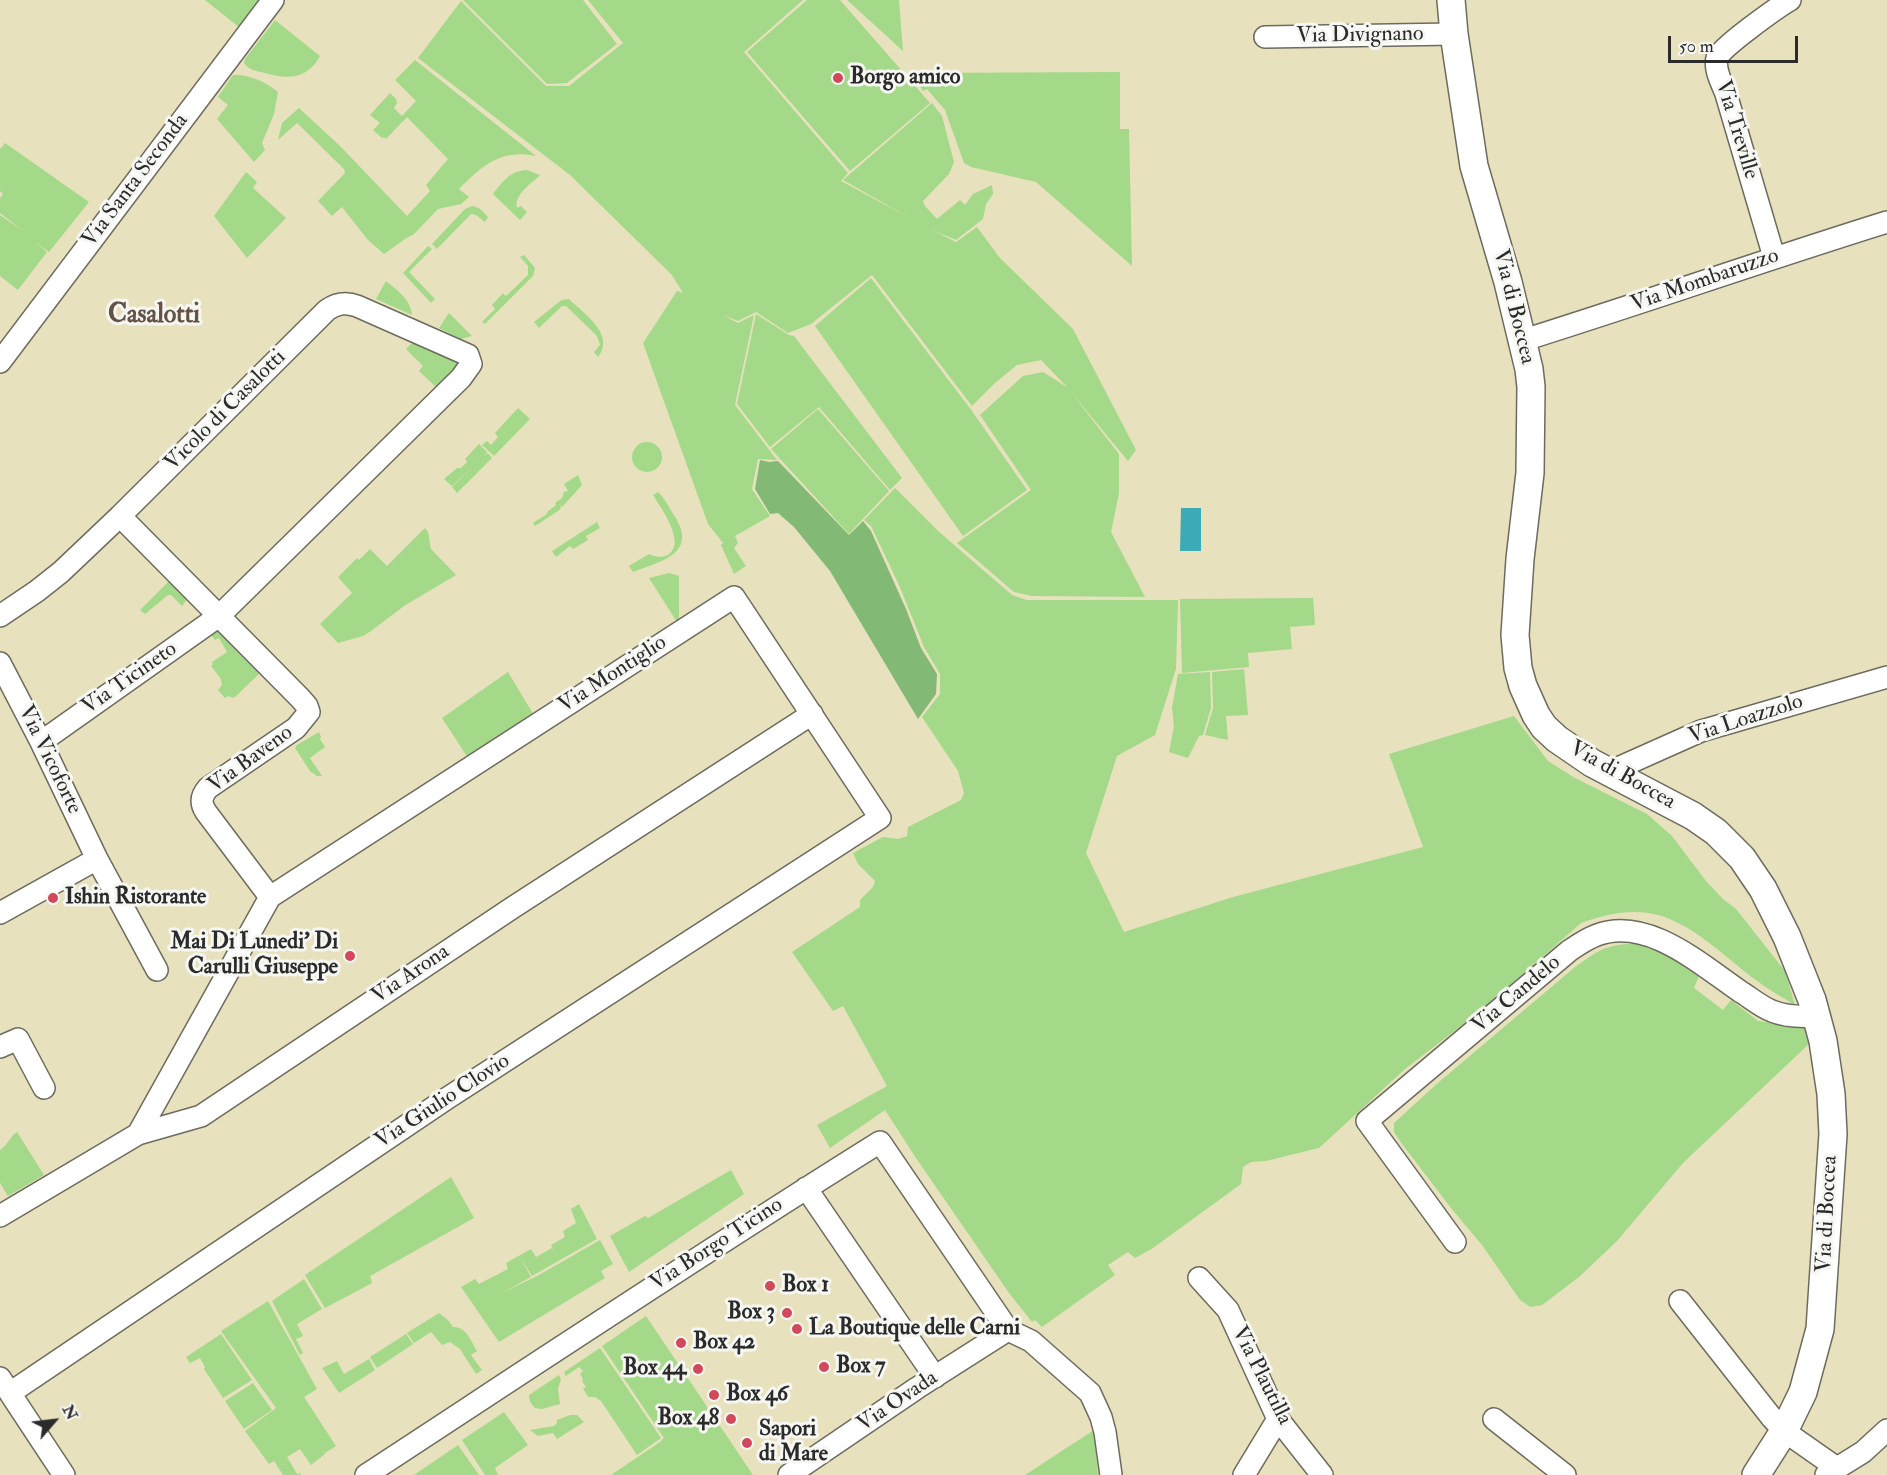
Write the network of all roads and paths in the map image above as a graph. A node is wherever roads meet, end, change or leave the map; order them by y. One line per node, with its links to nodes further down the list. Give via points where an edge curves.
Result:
1 (273, 0): 9 (street, Via Santa Seconda)
2 (1451, 0): 4 (main road, Via di Boccea)
3 (1790, 0): 7 (street, Via Treville, via 1736,39 1717,59 1717,70)
4 (1454, 34): 5 (street, Via Divignano); 8 (main road, Via di Boccea, via 1474,166)
5 (1265, 38)
6 (1887, 222): 7 (street, Via Mombaruzzo)
7 (1774, 257): 8 (street, Via Mombaruzzo)
8 (1524, 340): 17 (main road, Via di Boccea, via 1531,387 1530,473 1515,635 1518,668 1529,703 1550,734 1582,758)
9 (0, 362)
10 (120, 516): 11 (street, Vicolo di Casalotti, via 56,577); 12 (street); 12 (street, Vicolo di Casalotti, via 327,310 338,304 357,306 468,355 471,364 461,378)
11 (0, 616)
12 (219, 616): 16 (street, Via Ticineto); 20 (street, Via Baveno, via 300,698 309,712 296,728 208,789 202,798 206,812)
13 (0, 663): 16 (street, Via Vicoforte)
14 (1887, 677): 17 (street, Via Loazzolo, via 1701,731)
15 (812, 714): 18 (street, Via Montiglio); 20 (street, Via Montiglio, via 734,597); 26 (street, Via Arona, via 201,1116)
16 (41, 742): 19 (street, Via Vicoforte)
17 (1609, 771): 23 (main road, Via di Boccea, via 1693,816 1742,858 1782,925)
18 (880, 818): 34 (street, Via Giulio Clovio)
19 (98, 859): 21 (street); 22 (street, Via Vicoforte)
20 (270, 897): 26 (street)
21 (0, 914)
22 (157, 970)
23 (1817, 1017): 29 (street, Via Candelo, via 1769,1011 1677,949 1643,933 1609,931 1587,939 1367,1121); 38 (main road, Via di Boccea, via 1827,1056 1832,1114 1821,1329 1810,1374)
24 (0, 1047): 25 (street, via 18,1039)
25 (44, 1088)
26 (138, 1134): 28 (street, Via Arona)
27 (806, 1188): 32 (street, Via Borgo Ticino, via 880,1142); 33 (street); 41 (street, Via Borgo Ticino)
28 (0, 1216)
29 (1455, 1242)
30 (1199, 1278): 35 (street, Via Plautilla, via 1228,1310)
31 (1680, 1301): 38 (street, via 1772,1418)
32 (1008, 1330): 33 (street, Via Ovada); 43 (street, via 1030,1341 1091,1395 1105,1432)
33 (935, 1377): 42 (street, Via Ovada)
34 (5, 1386): 40 (street)
35 (1278, 1419): 44 (street); 45 (street, Via Plautilla)
36 (1494, 1419): 46 (street)
37 (1887, 1430): 39 (street)
38 (1779, 1438): 39 (street); 47 (main road, Via di Boccea); 48 (main road, Via di Boccea)
39 (1834, 1473)
40 (64, 1475)
41 (366, 1475)
42 (789, 1475)
43 (1112, 1475)
44 (1244, 1475)
45 (1322, 1475)
46 (1565, 1475)
47 (1745, 1475)
48 (1756, 1475)

